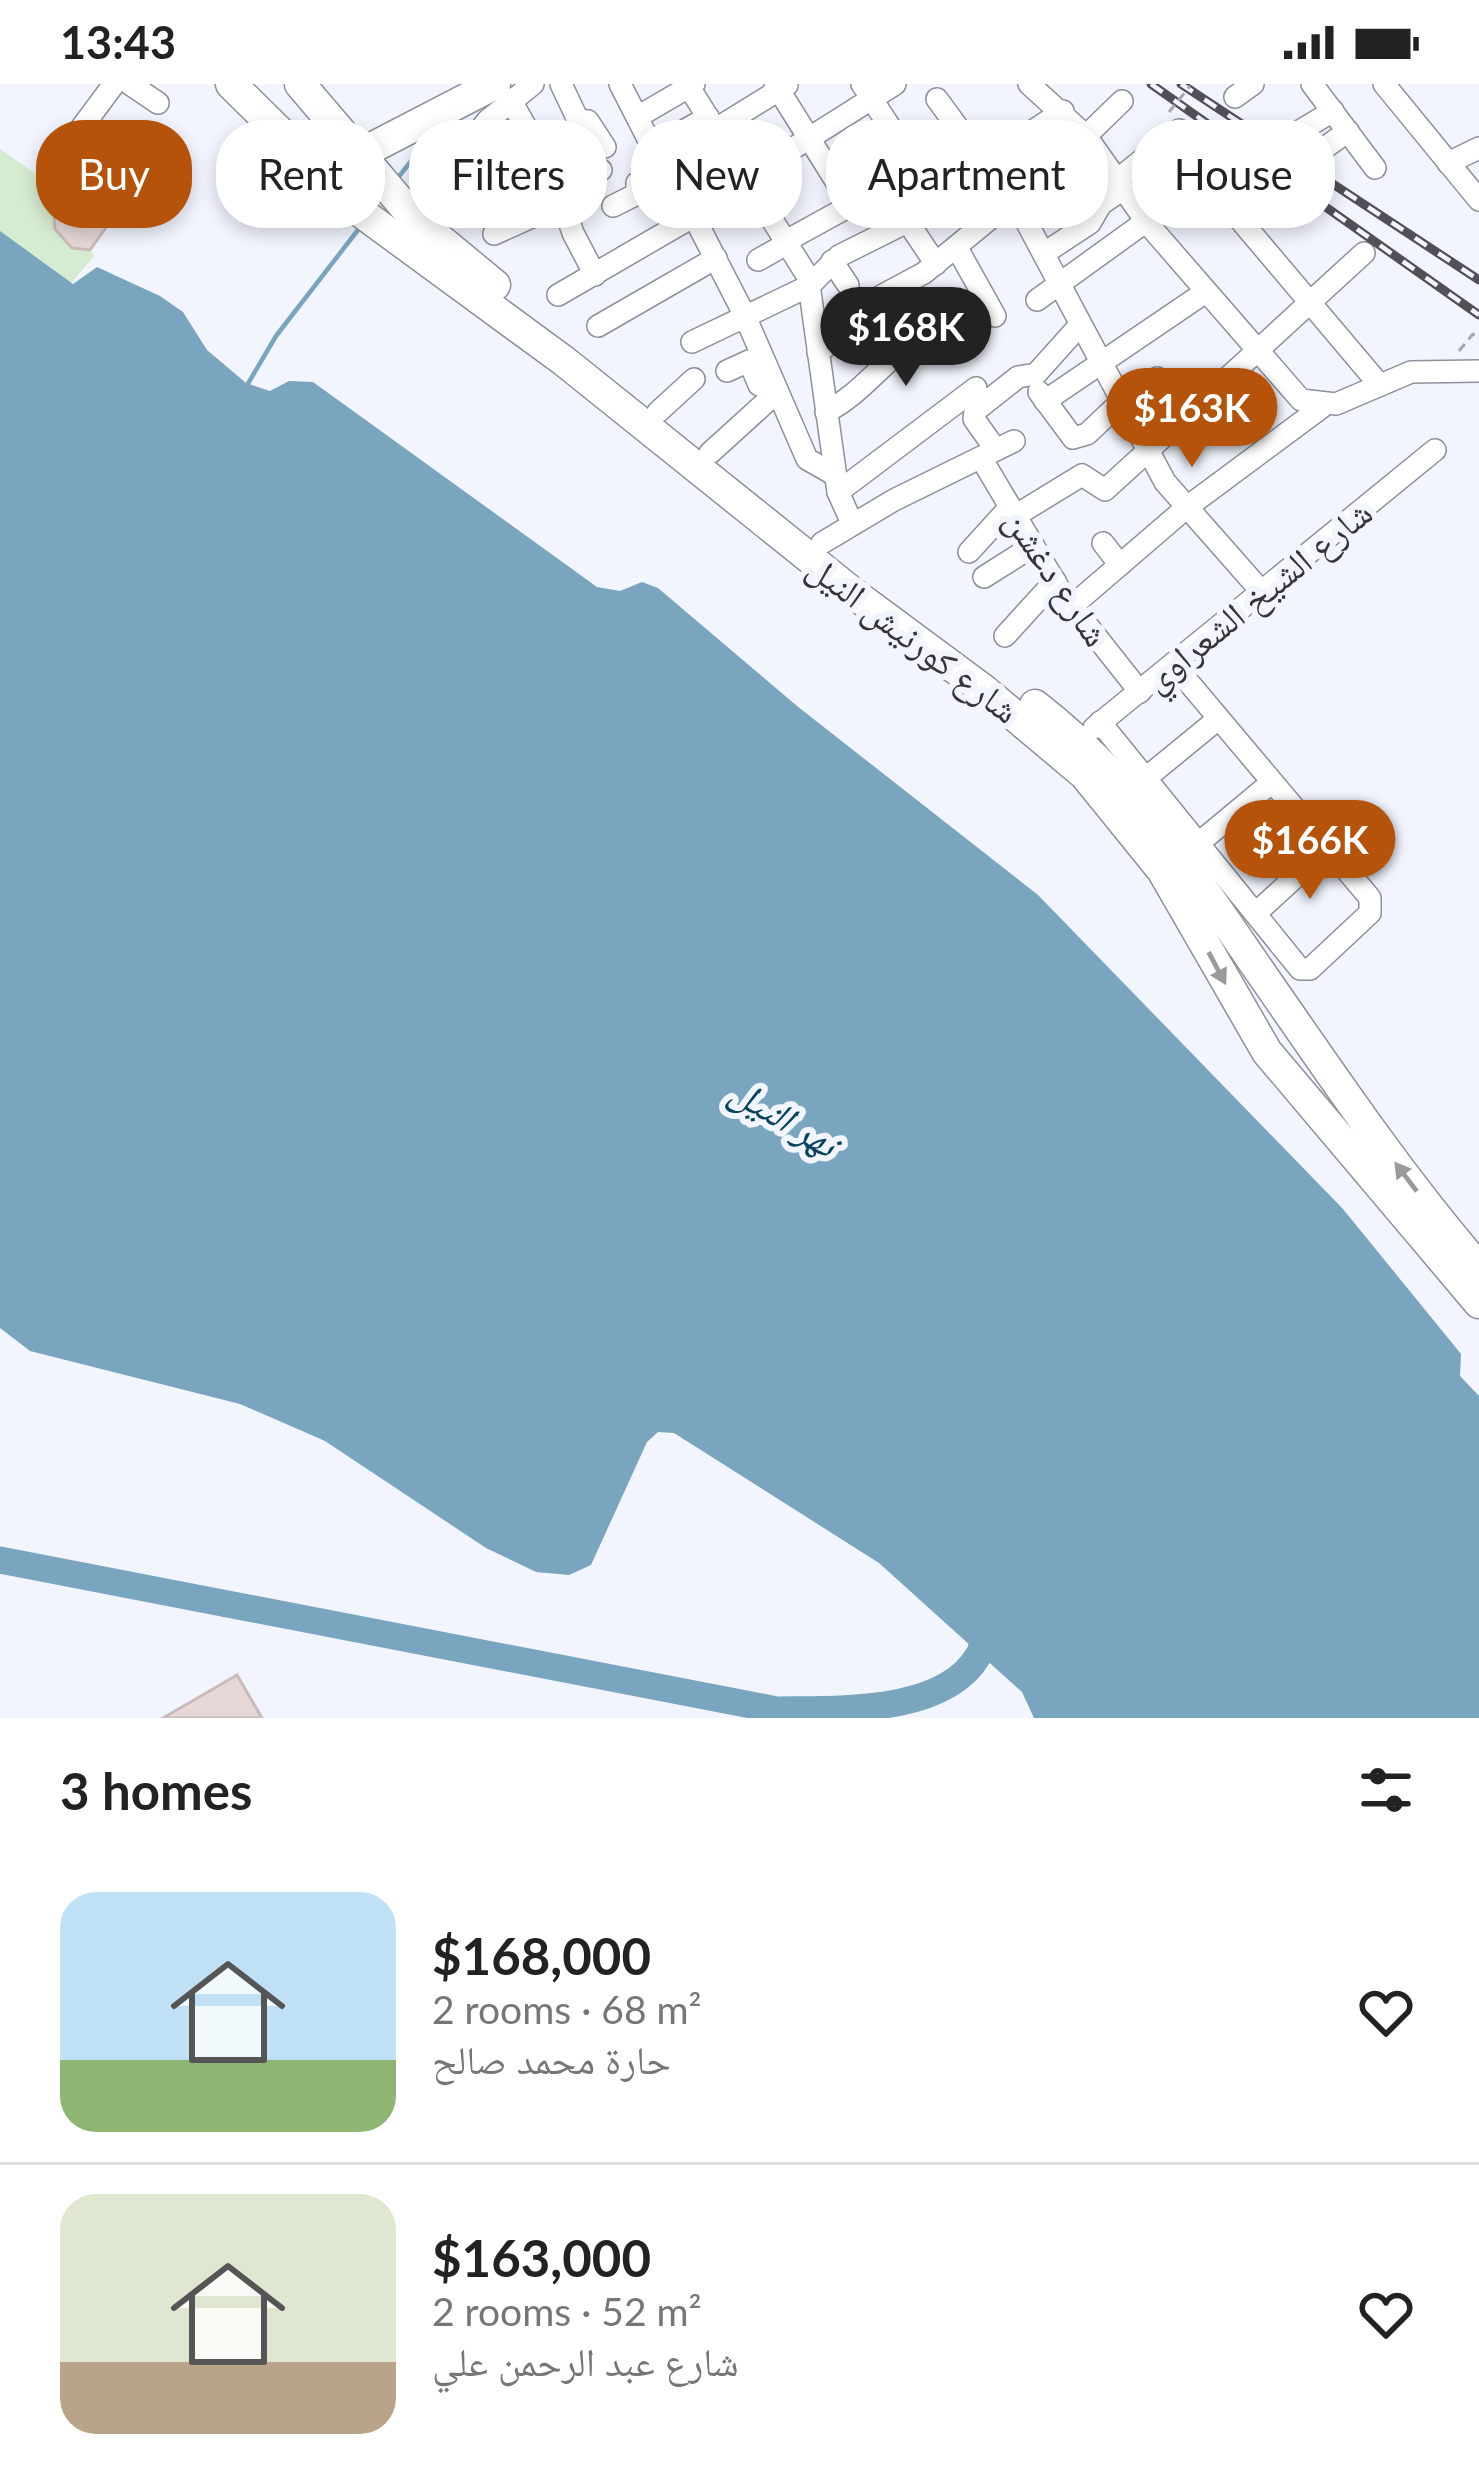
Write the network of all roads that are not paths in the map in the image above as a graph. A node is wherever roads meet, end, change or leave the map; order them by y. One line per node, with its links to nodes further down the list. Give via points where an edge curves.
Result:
1 (114, 84): 22 (street)
2 (130, 84): 18 (street)
3 (231, 84): 139 (highway, شارع كورنيش النيل, one-way to 139, via 362,213 564,361 1076,766 1162,870)
4 (300, 84): 23 (highway, شارع كورنيش النيل)
5 (533, 84): 14 (street)
6 (561, 84): 26 (street)
7 (620, 84): 21 (street)
8 (895, 84): 15 (street)
9 (1029, 84): 19 (street)
10 (1312, 84): 20 (street)
11 (1384, 84): 42 (street)
12 (690, 85): 21 (street); 28 (street)
13 (781, 86): 29 (street); 37 (street)
14 (502, 92): 24 (street); 25 (street); 39 (highway)
15 (867, 92): 30 (street); 37 (street)
16 (937, 99): 31 (street)
17 (1122, 101): 34 (street)
18 (158, 103)
19 (1063, 112): 32 (street); 33 (street)
20 (1333, 112): 35 (street); 36 (street)
21 (639, 116): 27 (street)
22 (87, 120)
23 (332, 120)
24 (484, 120)
25 (519, 120)
26 (578, 120)
27 (641, 120)
28 (710, 120)
29 (718, 120)
30 (885, 120)
31 (954, 120)
32 (1052, 120)
33 (1071, 120)
34 (1102, 120)
35 (1319, 120)
36 (1348, 131): 38 (street); 44 (street)
37 (809, 138): 40 (street); 43 (street)
38 (1335, 140)
39 (385, 143)
40 (802, 143)
41 (1479, 148): 42 (street)
42 (1448, 163): 50 (street)
43 (826, 165)
44 (1375, 168)
45 (1108, 169): 48 (street)
46 (1132, 170): 48 (street)
47 (385, 182): 53 (highway, شارع كورنيش النيل)
48 (1119, 185): 51 (street); 68 (street)
49 (631, 197): 52 (street)
50 (1479, 200)
51 (1132, 202)
52 (614, 206)
53 (409, 212)
54 (826, 219): 70 (street)
55 (427, 228): 109 (highway, شارع كورنيش النيل)
56 (507, 228): 69 (street)
57 (575, 228): 78 (street)
58 (675, 228): 78 (street)
59 (698, 228): 74 (street)
60 (778, 228): 70 (street)
61 (894, 228): 76 (street)
62 (912, 228): 77 (street)
63 (982, 228): 71 (street)
64 (1033, 228): 72 (street)
65 (1142, 228): 79 (street)
66 (1151, 228): 82 (street)
67 (1248, 228): 86 (street)
68 (1079, 230): 72 (street)
69 (494, 234)
70 (787, 242): 75 (street); 80 (street)
71 (957, 248): 77 (street); 89 (street)
72 (1046, 252): 79 (street)
73 (1364, 253): 86 (street)
74 (716, 258): 88 (street); 92 (street)
75 (758, 260)
76 (832, 261): 80 (street); 81 (street)
77 (936, 264): 84 (street)
78 (596, 274): 83 (street)
79 (1062, 284): 85 (street); 91 (street)
80 (809, 286): 88 (street); 95 (street)
81 (848, 286)
82 (1204, 293): 94 (street); 96 (street)
83 (558, 295)
84 (882, 298): 90 (street); 95 (street)
85 (1037, 300)
86 (1310, 302): 94 (street); 102 (street)
87 (929, 304): 108 (street, via 949,325 941,340 898,354)
88 (745, 316): 93 (street); 104 (street)
89 (995, 316)
90 (894, 320)
91 (1080, 325): 96 (street); 99 (street)
92 (598, 326)
93 (692, 342)
94 (1256, 350): 107 (street, via 1301,400); 110 (street)
95 (818, 352): 108 (street)
96 (1100, 364): 105 (street); 106 (street)
97 (728, 371): 104 (street, via 749,361)
98 (1479, 371): 102 (street, via 1445,368)
99 (1028, 377): 105 (street); 112 (street, شارع دغشن, via 975,411)
100 (1157, 378): 106 (street)
101 (694, 379): 109 (street)
102 (1378, 383): 107 (street)
103 (976, 388): 114 (street)
104 (770, 398): 113 (street); 114 (street, via 809,463)
105 (1045, 401): 106 (street, via 1077,438)
106 (1122, 405): 110 (street)
107 (1322, 406): 115 (street)
108 (842, 411): 114 (street)
109 (658, 412): 113 (highway, شارع كورنيش النيل)
110 (1145, 449): 115 (street); 116 (street, via 1105,490 1082,475)
111 (1435, 449): 125 (street, شارع الشيخ الشعراوي)
112 (997, 450): 116 (street, شارع دغشن); 117 (street, via 936,493)
113 (710, 453): 119 (highway, شارع كورنيش النيل)
114 (837, 484): 117 (street)
115 (1186, 508): 122 (street); 125 (street)
116 (1012, 511): 120 (street, شارع دغشن); 121 (street)
117 (852, 523): 119 (street)
118 (1102, 542): 122 (street)
119 (822, 543): 131 (highway, شارع كورنيش النيل)
120 (1033, 546): 123 (street); 124 (street, شارع دغشن)
121 (969, 552)
122 (1120, 565): 126 (street)
123 (984, 578)
124 (1054, 581): 126 (street, شارع دغشن); 127 (street)
125 (1261, 591): 128 (street, شارع الشيخ الشعراوي)
126 (1072, 606): 129 (street, شارع دغشن)
127 (1005, 636)
128 (1174, 665): 129 (street, شارع الشيخ الشعراوي); 130 (street)
129 (1139, 692): 131 (street, شارع الشيخ الشعراوي)
130 (1218, 718): 132 (street); 133 (street)
131 (1090, 731): 132 (street); 138 (highway, شارع كورنيش النيل)
132 (1146, 778): 134 (street)
133 (1271, 783): 134 (street); 135 (street)
134 (1200, 842): 136 (street)
135 (1327, 849): 136 (street); 137 (street, via 1372,906 1310,969)
136 (1256, 913): 137 (street)
137 (1300, 969): 138 (street)
138 (1292, 1016): 139 (highway); 140 (highway); 141 (highway, شارع كورنيش النيل, one-way to 138)
139 (1244, 1017): 140 (highway, شارع كورنيش النيل)
140 (1278, 1066): 142 (highway, شارع كورنيش النيل)
141 (1479, 1268)
142 (1479, 1303)

